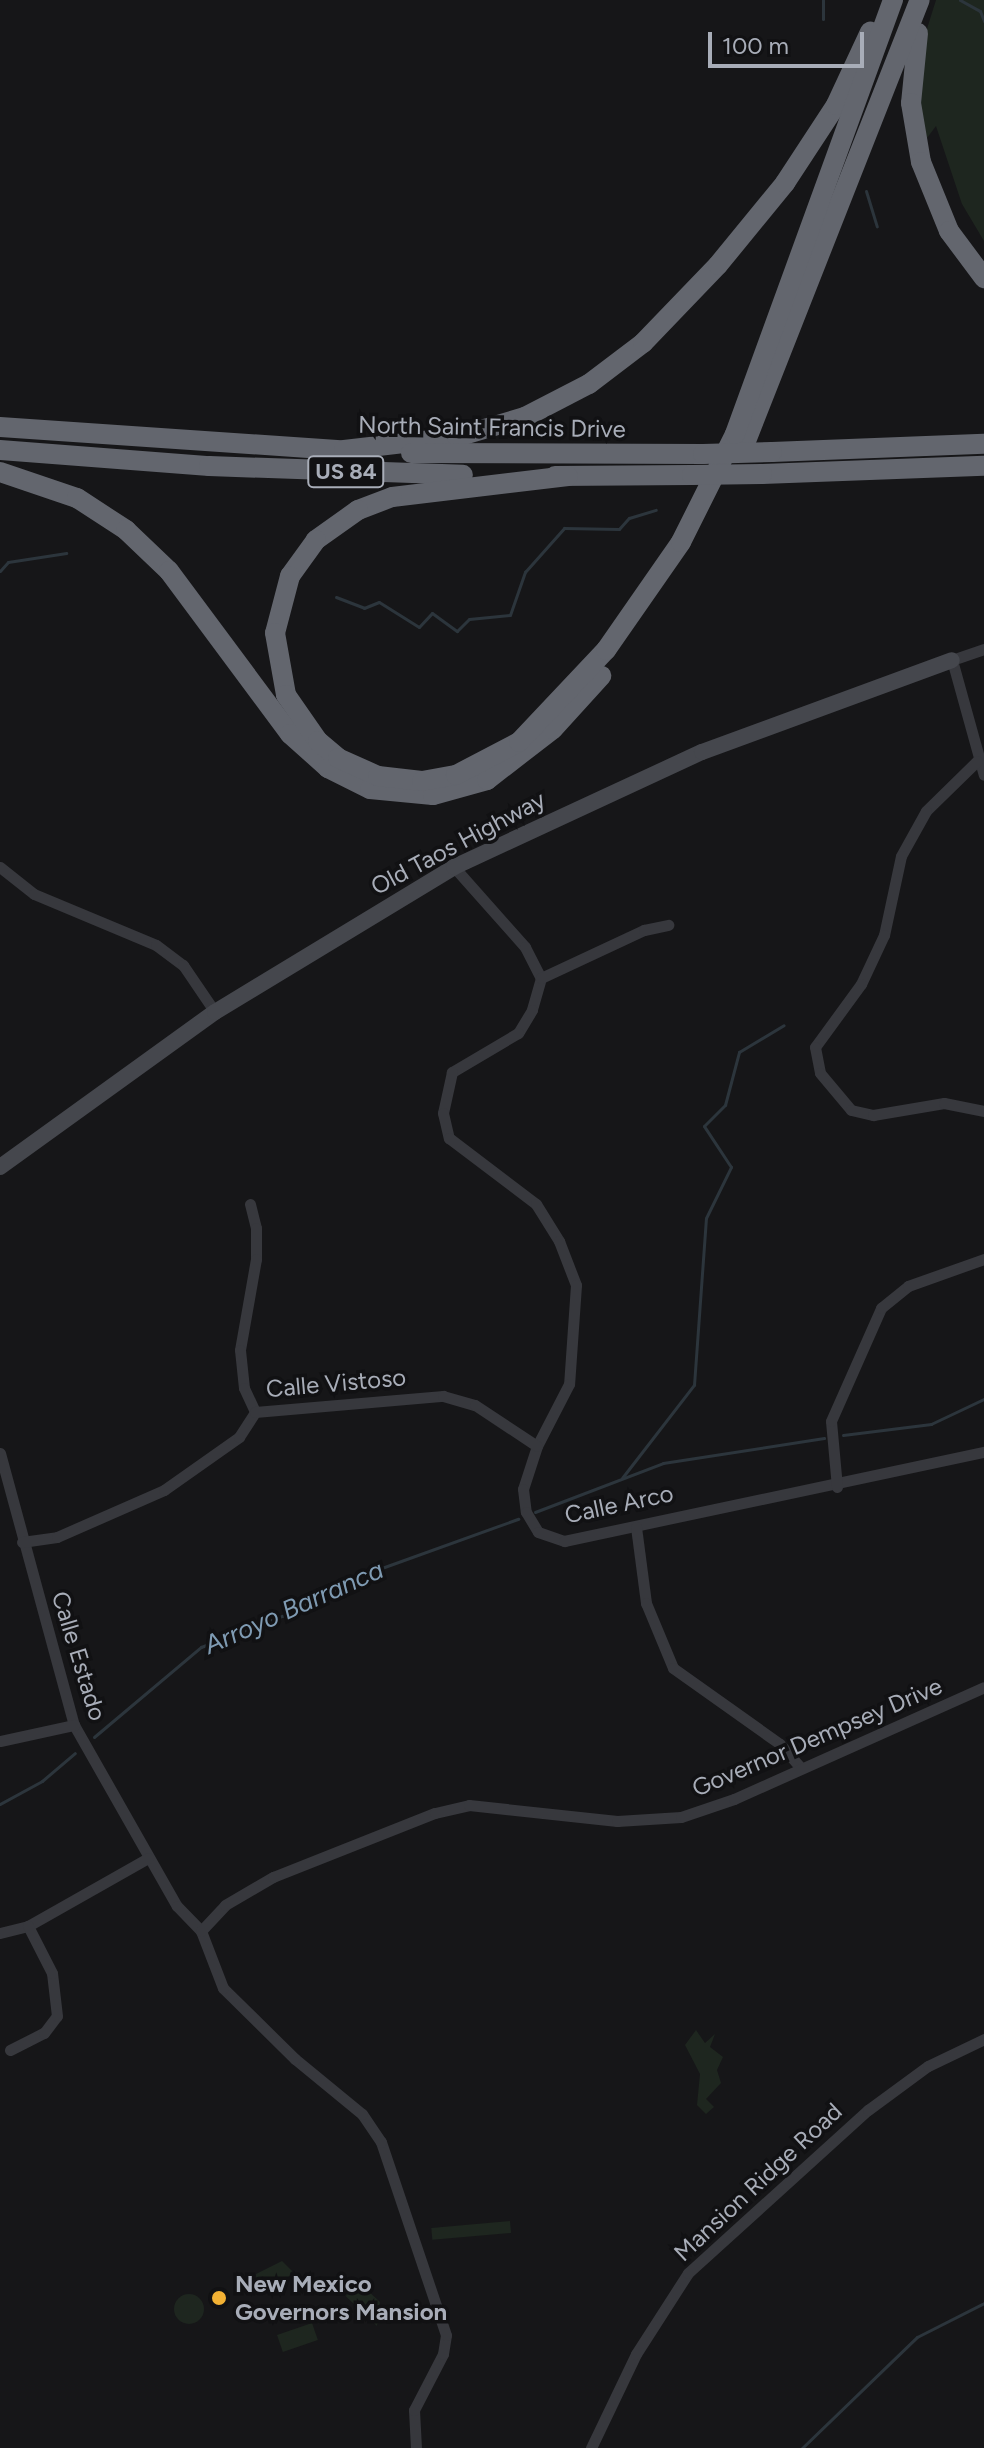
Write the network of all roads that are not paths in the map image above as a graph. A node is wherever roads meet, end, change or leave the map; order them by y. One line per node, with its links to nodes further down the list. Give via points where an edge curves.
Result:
1 (886, 0): 9 (highway, via 836,105 785,183 712,272 643,343 589,384 525,417 457,437)
2 (893, 0): 12 (highway, via 735,434 681,542 606,650 519,742 456,775 422,781 378,776 338,758 312,735 286,695 275,633 290,576 316,540 358,510 392,497)
3 (920, 0): 11 (highway, via 750,434 704,529 651,612 579,701 529,751 487,780 456,792 412,796 370,789 328,768 290,734 152,553 77,498)
4 (928, 0): 5 (highway, via 911,75 915,134 939,210)
5 (984, 278)
6 (0, 427): 9 (highway, North Saint Francis Drive / US 84)
7 (984, 444): 9 (highway, North Saint Francis Drive / US 84, bridge, via 703,454)
8 (0, 450): 12 (highway, North Saint Francis Drive / US 84, via 225,467)
9 (344, 450)
10 (984, 466): 12 (highway, North Saint Francis Drive / US 84, bridge)
11 (0, 472)
12 (568, 476)
13 (984, 649): 14 (street, Old Taos Highway)
14 (952, 660): 15 (street); 18 (street, Old Taos Highway, via 702,752)
15 (977, 761): 16 (street); 22 (street, via 920,822 901,856 884,935 861,984 815,1047 820,1073 851,1110 873,1115 944,1103)
16 (984, 775)
17 (0, 867): 21 (street, via 34,894 156,945 183,965)
18 (454, 867): 20 (street, via 525,947); 21 (street, Old Taos Highway)
19 (668, 925): 20 (street, via 644,930)
20 (541, 978): 27 (street, Calle Arco, via 532,1010 518,1033 452,1072 443,1113 449,1138 536,1204 559,1241 576,1285 569,1384)
21 (215, 1012): 23 (street, Old Taos Highway)
22 (984, 1111)
23 (0, 1167)
24 (250, 1204): 26 (street, via 256,1259 240,1350 244,1388)
25 (984, 1259): 30 (street, via 908,1286 881,1308 831,1421)
26 (255, 1412): 27 (street, Calle Vistoso, via 443,1396 475,1405); 32 (street, Calle Vistoso, via 239,1437 164,1490 57,1537)
27 (537, 1446): 31 (street, Calle Arco, via 523,1489 526,1512 538,1532 564,1541)
28 (984, 1452): 30 (street, Calle Arco)
29 (0, 1453): 32 (street, Calle Estado)
30 (837, 1487): 31 (street, Calle Arco, via 678,1513)
31 (636, 1527): 36 (street, via 646,1603 673,1668 780,1744)
32 (22, 1542): 34 (street, Calle Estado)
33 (984, 1687): 36 (street, Governor Dempsey Drive)
34 (74, 1725): 35 (street); 37 (street, Calle Estado)
35 (0, 1741)
36 (801, 1768): 39 (street, Governor Dempsey Drive, via 681,1817 617,1821 469,1805 435,1813 273,1877 225,1905)
37 (148, 1858): 38 (street); 39 (street, Calle Estado, via 177,1906)
38 (28, 1926): 40 (street); 42 (street, via 52,1973 57,2016 44,2033)
39 (201, 1931): 43 (street, via 223,1988 295,2059 362,2114 381,2142 446,2335 443,2354 414,2410)
40 (0, 1933)
41 (984, 2039): 44 (street, Mansion Ridge Road, via 928,2066 868,2110 688,2273 636,2354)
42 (10, 2050)
43 (416, 2448)
44 (591, 2448)

